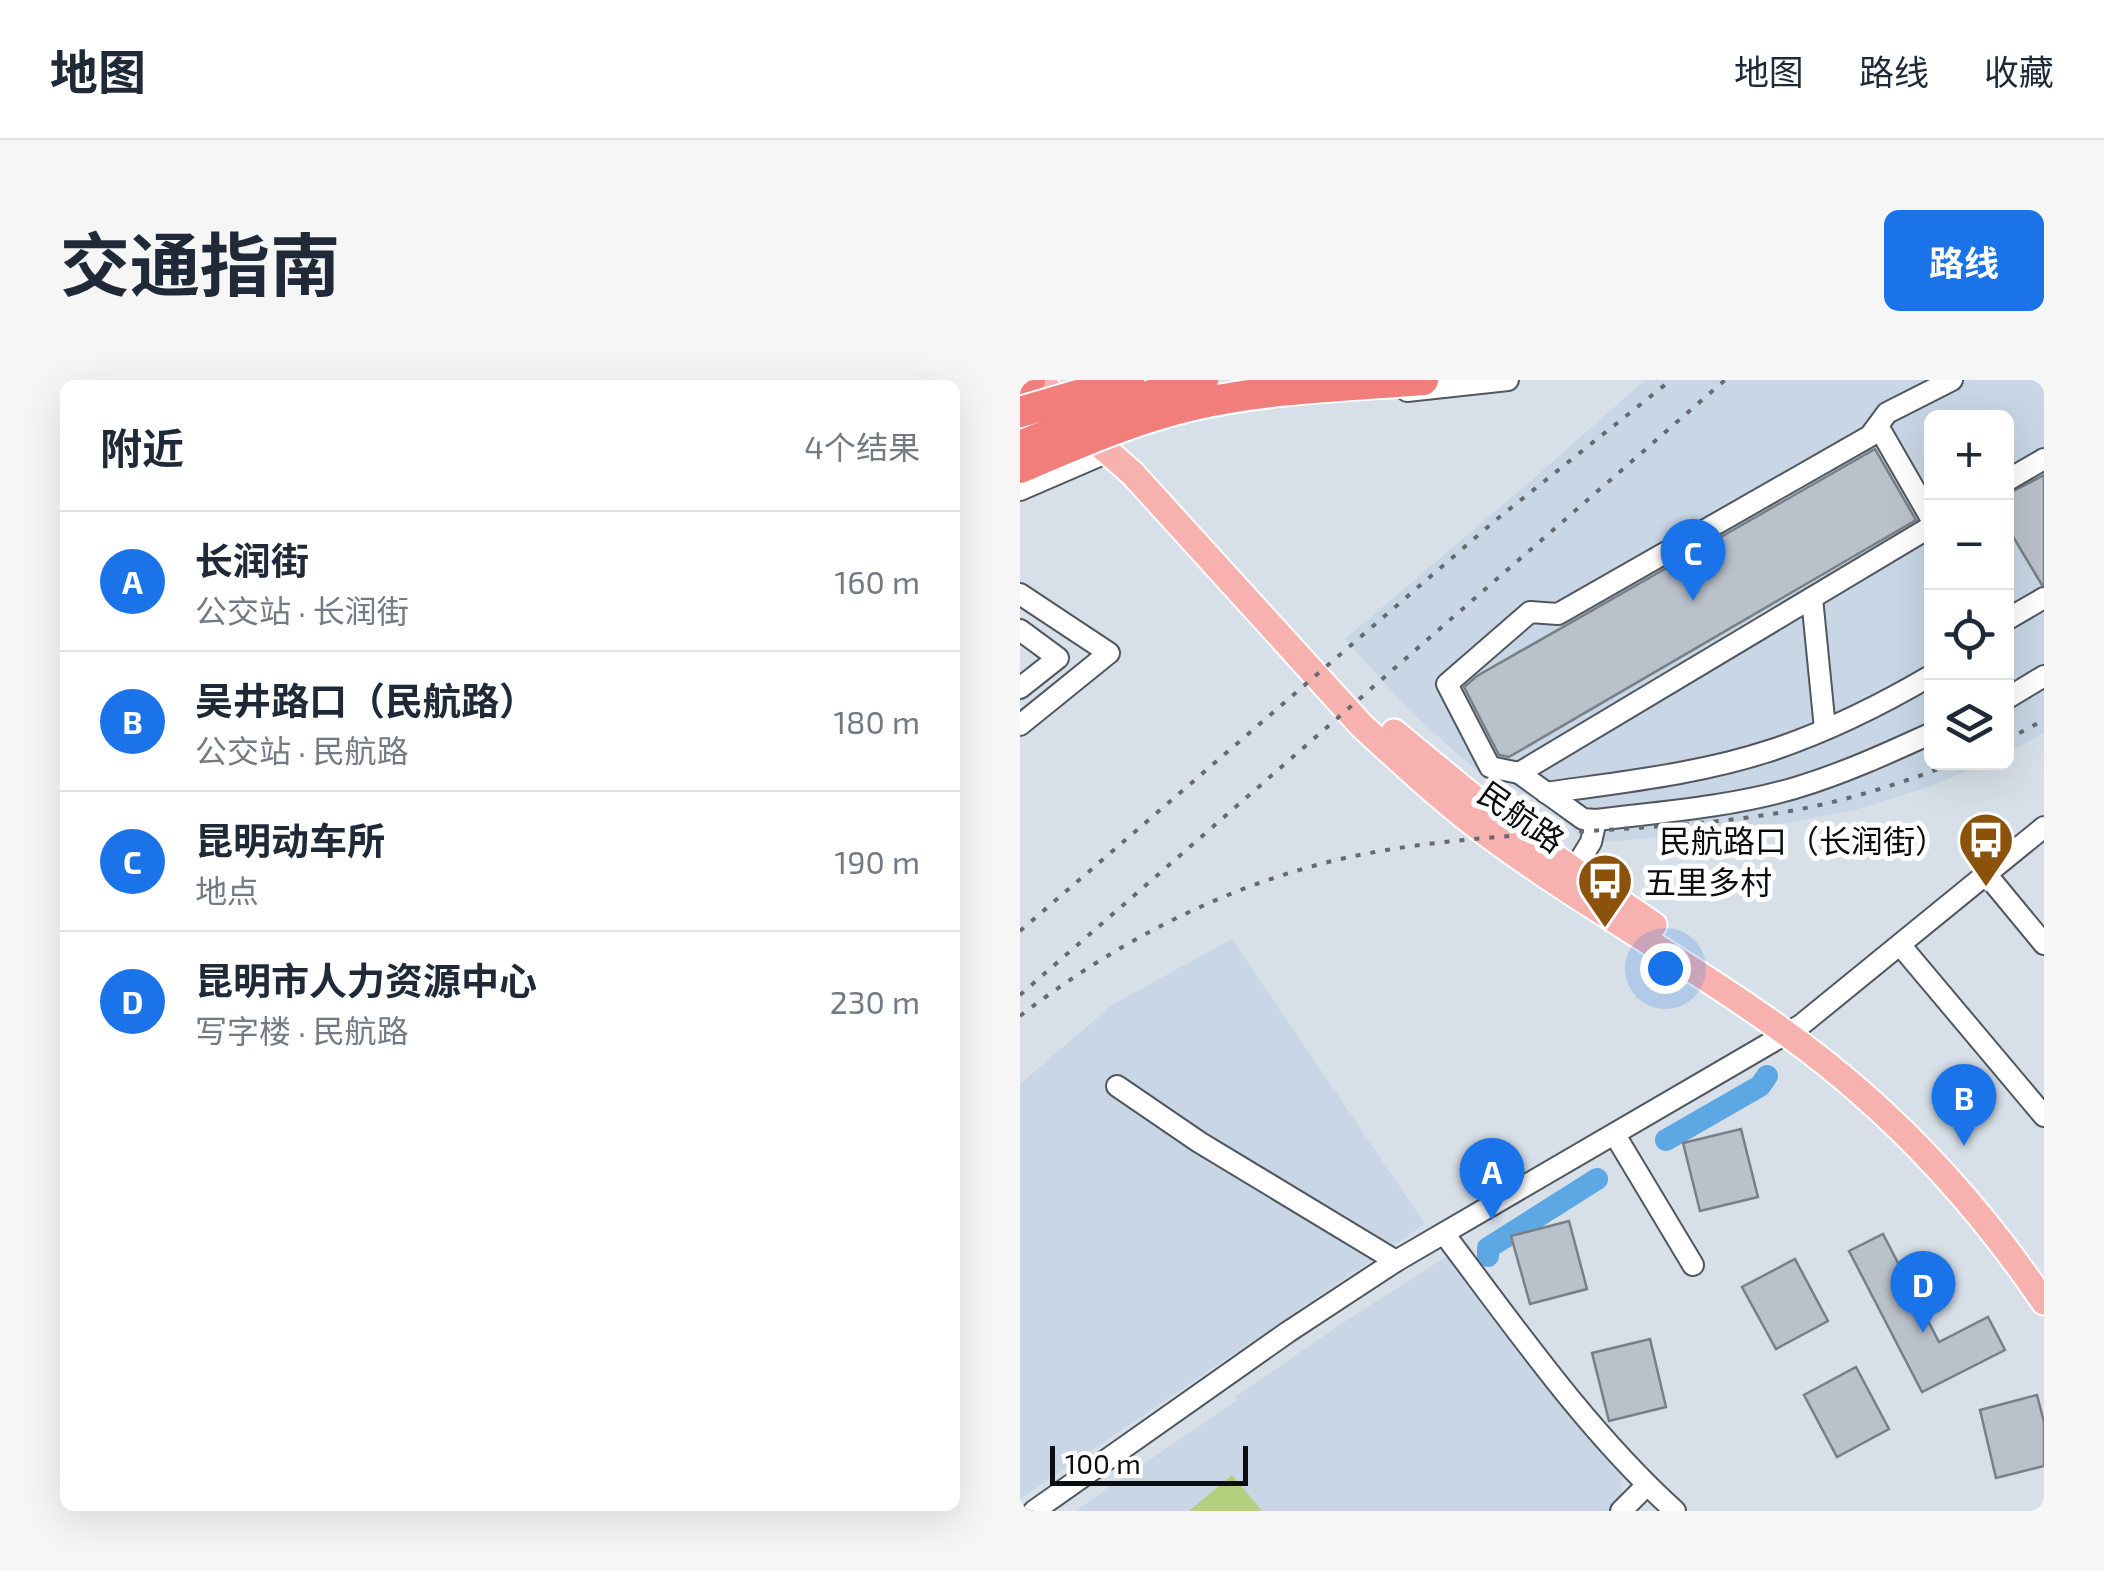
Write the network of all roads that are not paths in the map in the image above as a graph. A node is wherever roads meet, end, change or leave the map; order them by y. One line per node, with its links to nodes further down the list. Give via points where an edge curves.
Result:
1 (1030, 380): 10 (highway)
2 (1040, 380): 11 (main road, 民航路)
3 (1060, 380): 11 (main road, 民航路)
4 (1129, 380): 12 (highway, bridge)
5 (1147, 380): 11 (main road)
6 (1203, 380): 15 (highway, bridge, via 1105,410)
7 (1423, 380): 18 (highway, bridge, via 1286,390 1192,406)
8 (1508, 380): 11 (street, via 1352,392 1177,381)
9 (1952, 380): 13 (street, via 1887,413)
10 (1020, 384)
11 (1075, 408): 14 (main road); 16 (main road, 民航路); 39 (main road, 民航路, via 1144,462 1374,713 1501,820)
12 (1020, 412)
13 (1878, 426): 21 (street); 35 (street, via 1558,614 1530,612 1447,684 1490,767)
14 (1020, 428)
15 (1020, 446)
16 (1108, 452): 20 (street); 44 (main road, 民航路, via 1361,725 1439,796 1490,836)
17 (2044, 459): 19 (street)
18 (1020, 468)
19 (2014, 476)
20 (1020, 490)
21 (1924, 509)
22 (1924, 528): 24 (street)
23 (1020, 594): 32 (street, via 1109,653)
24 (1812, 598): 33 (street); 35 (street)
25 (2044, 598): 26 (street)
26 (2014, 615)
27 (1020, 630): 30 (street, via 1058,658)
28 (2044, 676): 31 (street)
29 (1924, 680): 33 (street)
30 (1020, 688)
31 (2014, 693)
32 (1020, 726)
33 (1825, 729): 36 (street, via 1722,763)
34 (1924, 738): 37 (street, via 1792,788)
35 (1519, 773): 36 (street)
36 (1546, 792): 37 (street, via 1582,818)
37 (1596, 820): 39 (street)
38 (2044, 828): 40 (street)
39 (1574, 870): 44 (main road, 民航路)
40 (1988, 875): 41 (street); 42 (street)
41 (2044, 944)
42 (1902, 946): 43 (street); 44 (street)
43 (1925, 974): 46 (street, via 1941,978); 47 (street)
44 (1794, 1030): 48 (street); 52 (main road, 民航路, via 1869,1077 1931,1134); 53 (main road, 民航路, via 1965,1196)
45 (1117, 1086): 50 (street)
46 (2044, 1102)
47 (2044, 1116)
48 (1615, 1135): 49 (street); 51 (street)
49 (1444, 1235): 50 (street); 54 (street)
50 (1396, 1261): 55 (street)
51 (1693, 1264)
52 (2044, 1272)
53 (2044, 1302)
54 (1646, 1486): 56 (street); 57 (street)
55 (1034, 1511)
56 (1622, 1511)
57 (1675, 1511)

